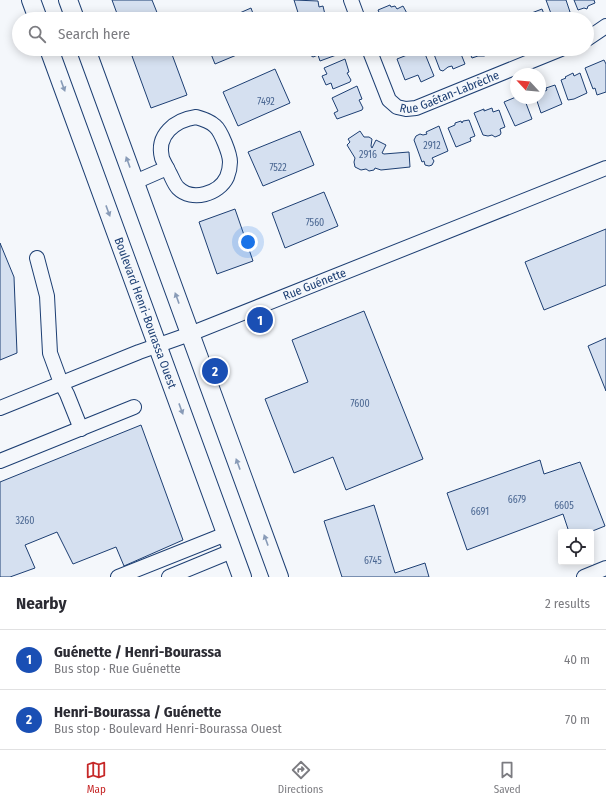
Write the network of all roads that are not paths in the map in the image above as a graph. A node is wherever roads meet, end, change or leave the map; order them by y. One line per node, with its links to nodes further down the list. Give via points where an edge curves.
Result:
1 (32, 0): 4 (main road)
2 (68, 0): 5 (main road)
3 (351, 0): 6 (street)
4 (36, 12)
5 (72, 12)
6 (355, 12)
7 (606, 26): 8 (street)
8 (594, 34)
9 (52, 56): 18 (main road, Boulevard Henri-Bourassa Ouest, one-way to 18)
10 (89, 56): 15 (main road, one-way to 10)
11 (372, 56): 12 (street, Rue Gaétan-Labrèche, via 389,100 397,107 406,109 416,108)
12 (544, 56)
13 (167, 168): 13 (street, via 177,188 186,193 204,195 213,192 230,170 230,160 220,131 206,120 186,118 176,122 163,138 161,148); 15 (street)
14 (606, 168): 17 (street, Rue Guénette)
15 (135, 182): 17 (main road, one-way to 15)
16 (37, 258): 19 (street, via 47,296 50,353)
17 (190, 334): 18 (street, Rue Guénette); 30 (main road, one-way to 17)
18 (158, 346): 19 (street, Rue Guénette); 24 (main road, Boulevard Henri-Bourassa Ouest, one-way to 24)
19 (61, 383): 21 (street, Rue Guénette); 22 (street)
20 (134, 407): 22 (street)
21 (0, 408)
22 (81, 429): 23 (street)
23 (0, 462)
24 (226, 534): 25 (main road, Boulevard Henri-Bourassa Ouest); 28 (street)
25 (232, 551): 27 (street); 29 (main road, Boulevard Henri-Bourassa Ouest)
26 (606, 568): 31 (street)
27 (176, 576)
28 (118, 577)
29 (242, 577)
30 (279, 577)
31 (584, 577)

